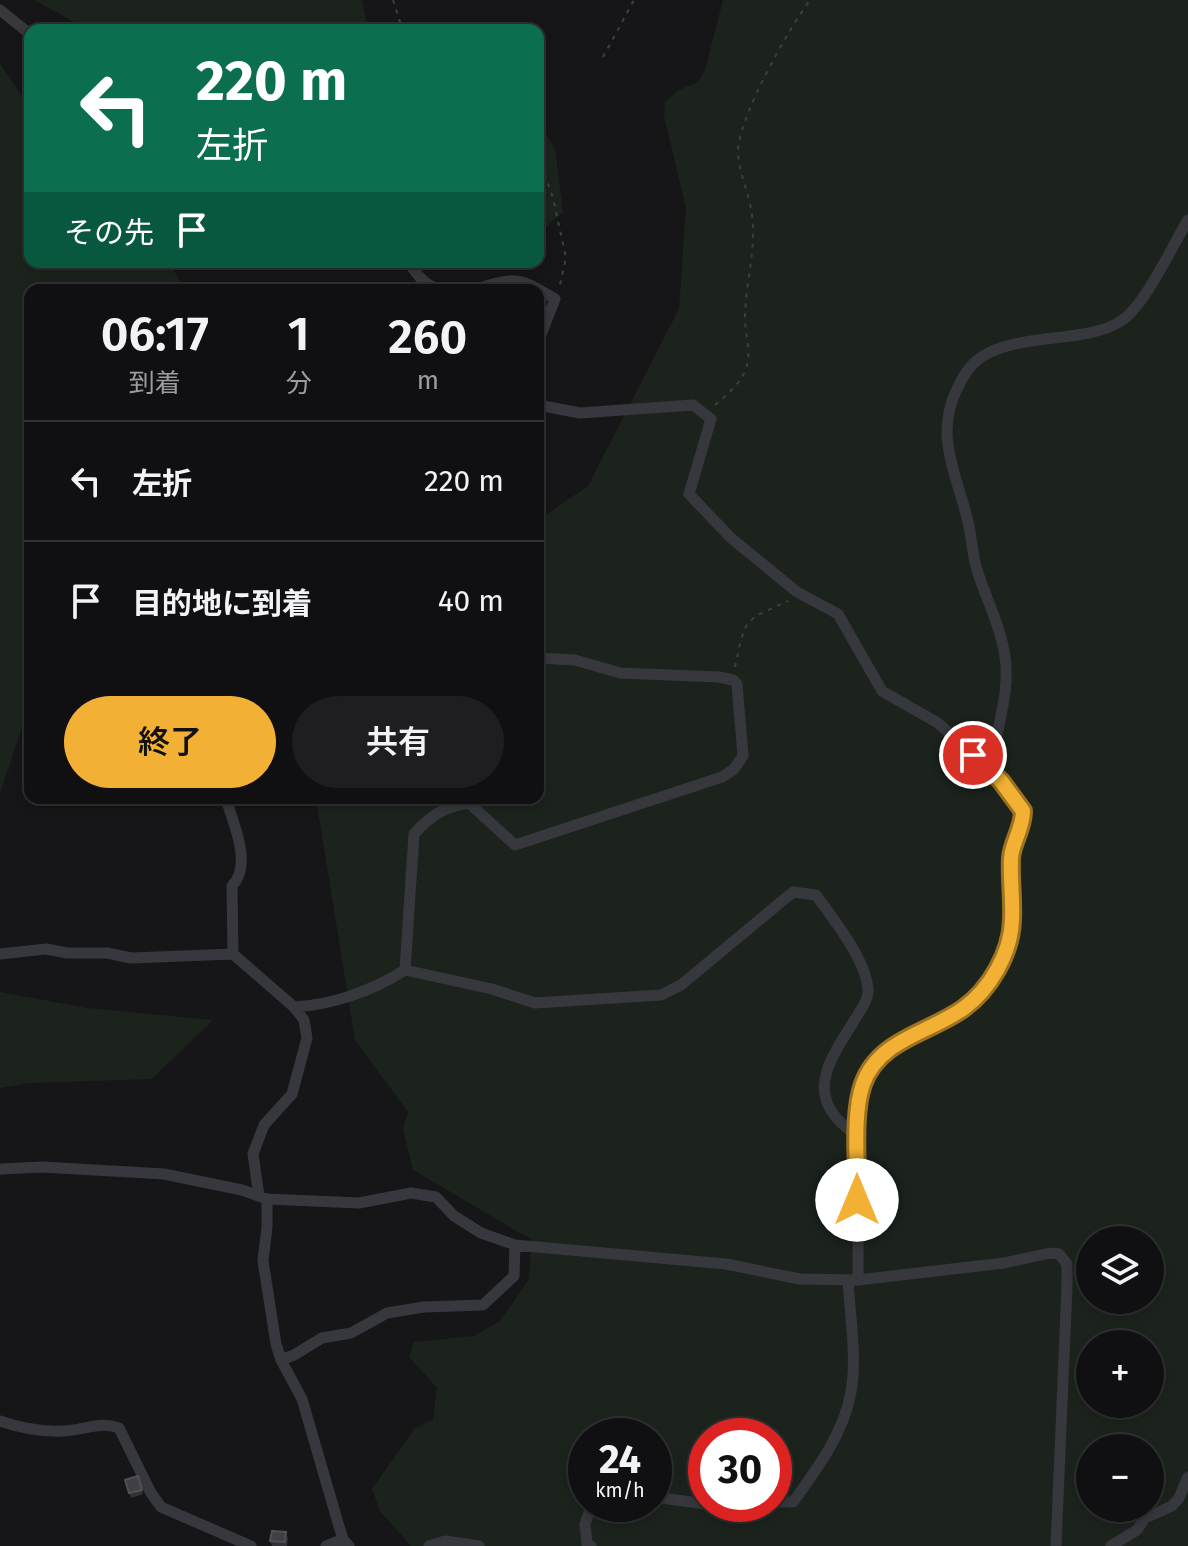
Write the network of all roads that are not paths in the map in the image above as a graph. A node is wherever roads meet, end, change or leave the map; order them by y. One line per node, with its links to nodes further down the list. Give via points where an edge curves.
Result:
1 (0, 10): 2 (street)
2 (24, 29)
3 (1188, 220): 12 (street, via 1139,302 1121,321 980,358 952,398 945,430 951,463 1006,661)
4 (413, 268): 5 (street)
5 (427, 284)
6 (495, 284): 7 (street, via 514,279)
7 (530, 284)
8 (544, 292): 9 (street, via 555,299)
9 (544, 327)
10 (544, 406): 12 (street, via 580,413 693,405 705,414 711,419 689,494 731,538 797,592 838,614 882,691 938,723)
11 (544, 658): 15 (street, via 575,660 620,673 733,680 743,756 722,777 515,845)
12 (991, 771): 20 (street, via 1023,811 1011,858 1012,923 1006,950 983,993 879,1057 863,1084)
13 (228, 804): 17 (street, via 242,858 240,878 232,886)
14 (462, 804): 18 (street, via 448,806 414,834)
15 (470, 804)
16 (0, 954): 17 (street, via 46,949 131,958)
17 (233, 954): 19 (street)
18 (405, 970): 19 (street, via 322,1005); 20 (street, via 535,1003 661,995 681,985 793,892 816,895 844,935 868,989 823,1082 835,1116)
19 (294, 1007): 22 (street, via 304,1020 307,1038 292,1094 264,1125 253,1154)
20 (858, 1138): 24 (street)
21 (0, 1169): 22 (street, via 164,1174)
22 (263, 1198): 23 (street, via 359,1203 411,1193 436,1197 481,1233); 25 (street, via 263,1261)
23 (515, 1245): 24 (street, via 726,1264 800,1279); 25 (street, via 514,1276 483,1305 387,1313)
24 (853, 1280): 28 (street, via 851,1391 843,1420); 36 (street, via 1050,1253 1065,1259)
25 (281, 1360): 30 (street, via 302,1399)
26 (0, 1421): 31 (street, via 27,1429 63,1431 106,1423 119,1428 161,1507)
27 (1188, 1477): 37 (street, via 1172,1506 1145,1518 1137,1530)
28 (792, 1502)
29 (586, 1522): 35 (street)
30 (346, 1542): 32 (street)
31 (251, 1546)
32 (326, 1546)
33 (429, 1546): 34 (street, via 445,1541)
34 (479, 1546)
35 (591, 1546)
36 (1056, 1546)
37 (1111, 1546)

